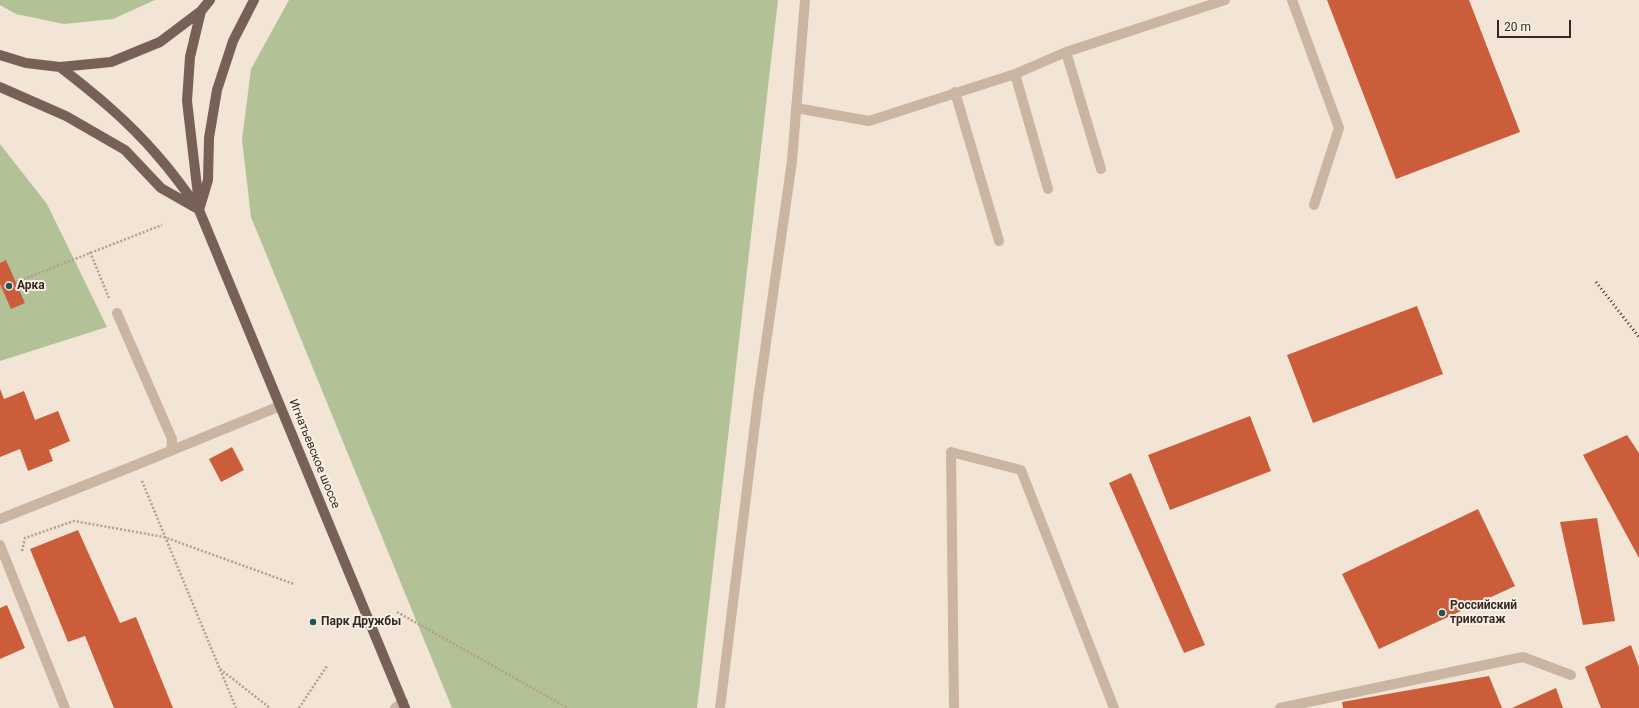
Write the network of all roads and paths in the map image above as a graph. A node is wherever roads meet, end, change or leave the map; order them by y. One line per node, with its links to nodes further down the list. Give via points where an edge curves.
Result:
1 (210, 0): 6 (main road)
2 (254, 0): 17 (main road, via 234,41 217,90 209,138 208,180)
3 (805, 0): 13 (lane)
4 (1225, 0): 7 (lane)
5 (1292, 0): 16 (lane, via 1339,128)
6 (201, 11): 9 (main road, via 160,42 111,62); 17 (main road, via 190,57 186,101)
7 (1066, 52): 10 (lane); 14 (lane)
8 (0, 55): 9 (main road, via 26,63)
9 (60, 67): 17 (main road, via 133,128 166,165)
10 (1015, 74): 12 (lane); 15 (lane)
11 (0, 87): 17 (main road, via 66,116 125,150 161,188)
12 (955, 92): 13 (lane, via 869,121); 19 (lane)
13 (796, 108): 43 (lane, via 792,161 758,399)
14 (1100, 169)
15 (1048, 189)
16 (1314, 205)
17 (199, 210): 24 (main road, Игнатьевское шоссе)
18 (162, 225): 20 (path)
19 (999, 240)
20 (90, 252): 21 (path); 22 (path)
21 (16, 282)
22 (110, 302)
23 (117, 313): 26 (lane, via 172,439)
24 (280, 406): 26 (lane); 37 (main road, Игнатьевское шоссе)
25 (161, 425): 26 (lane)
26 (171, 450): 27 (lane)
27 (136, 465): 28 (lane); 29 (path)
28 (0, 519)
29 (164, 537): 31 (path, via 74,521 25,538); 32 (path); 35 (path)
30 (0, 545): 38 (lane)
31 (21, 555)
32 (294, 584)
33 (397, 612): 42 (path)
34 (327, 666): 41 (path)
35 (219, 668): 39 (path); 40 (path)
36 (1571, 675): 46 (lane, via 1523,657)
37 (401, 706)
38 (65, 708)
39 (236, 708)
40 (270, 708)
41 (299, 708)
42 (568, 708)
43 (720, 708)
44 (954, 708): 45 (lane, via 951,452 1021,470)
45 (1114, 708)
46 (1280, 708)

